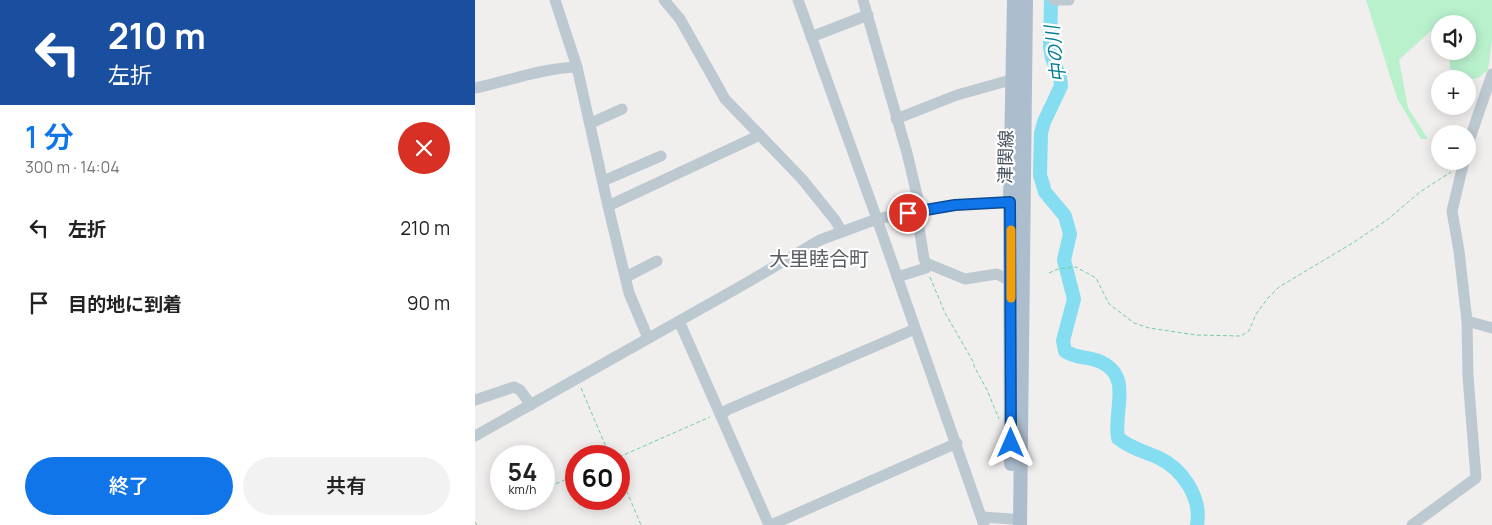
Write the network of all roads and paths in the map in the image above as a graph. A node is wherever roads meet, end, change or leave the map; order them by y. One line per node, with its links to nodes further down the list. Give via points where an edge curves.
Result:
1 (555, 0): 11 (street)
2 (664, 0): 19 (street, via 680,19 725,99)
3 (798, 0): 10 (street)
4 (1014, 0): 25 (main road, 津関線)
5 (1026, 0): 25 (main road, 津関線)
6 (1055, 0): 7 (street)
7 (1069, 0)
8 (866, 1): 9 (street)
9 (868, 14): 10 (street); 16 (street)
10 (811, 37): 27 (street)
11 (577, 67): 14 (street); 17 (street)
12 (1492, 74): 18 (street)
13 (1007, 81): 16 (street, via 957,95)
14 (475, 88)
15 (622, 109): 17 (street)
16 (896, 119): 24 (street)
17 (591, 124): 23 (street)
18 (1475, 125)
19 (760, 135): 26 (street); 29 (street, via 814,193)
20 (661, 156): 23 (street)
21 (1453, 170): 32 (path, via 1387,220 1279,287 1260,309 1249,331 1241,336 1196,335 1149,328 1134,323 1109,304 1096,278 1076,267 1058,268)
22 (1461, 170): 37 (street, via 1452,211)
23 (603, 182): 26 (street)
24 (920, 197)
25 (1017, 202): 27 (street, via 955,205); 35 (main road, 津関線); 53 (main road, 津関線)
26 (608, 206): 33 (street)
27 (877, 219): 29 (street); 34 (street)
28 (921, 224): 31 (street)
29 (842, 232): 36 (street, via 820,240)
30 (657, 261): 33 (street)
31 (927, 265): 34 (street); 35 (street, via 965,279 997,274); 45 (path, via 945,313 974,362)
32 (1049, 273)
33 (626, 277): 40 (street, via 629,293)
34 (897, 277): 39 (street)
35 (1011, 282): 53 (main road, 津関線)
36 (679, 321): 40 (street); 44 (street)
37 (1467, 321): 38 (street); 57 (street, via 1476,478)
38 (1492, 328)
39 (915, 329): 44 (street); 47 (street)
40 (648, 338): 41 (street)
41 (577, 379): 43 (street); 48 (path)
42 (475, 400): 43 (street, via 514,387 521,390)
43 (531, 405): 46 (street)
44 (721, 414): 49 (path); 56 (street)
45 (999, 420)
46 (475, 436)
47 (957, 443): 51 (street); 56 (street)
48 (605, 445)
49 (630, 452)
50 (630, 499): 55 (path)
51 (983, 521): 53 (street)
52 (475, 522): 54 (path)
53 (1014, 523)
54 (477, 525)
55 (641, 525)
56 (770, 525)
57 (1412, 525)

